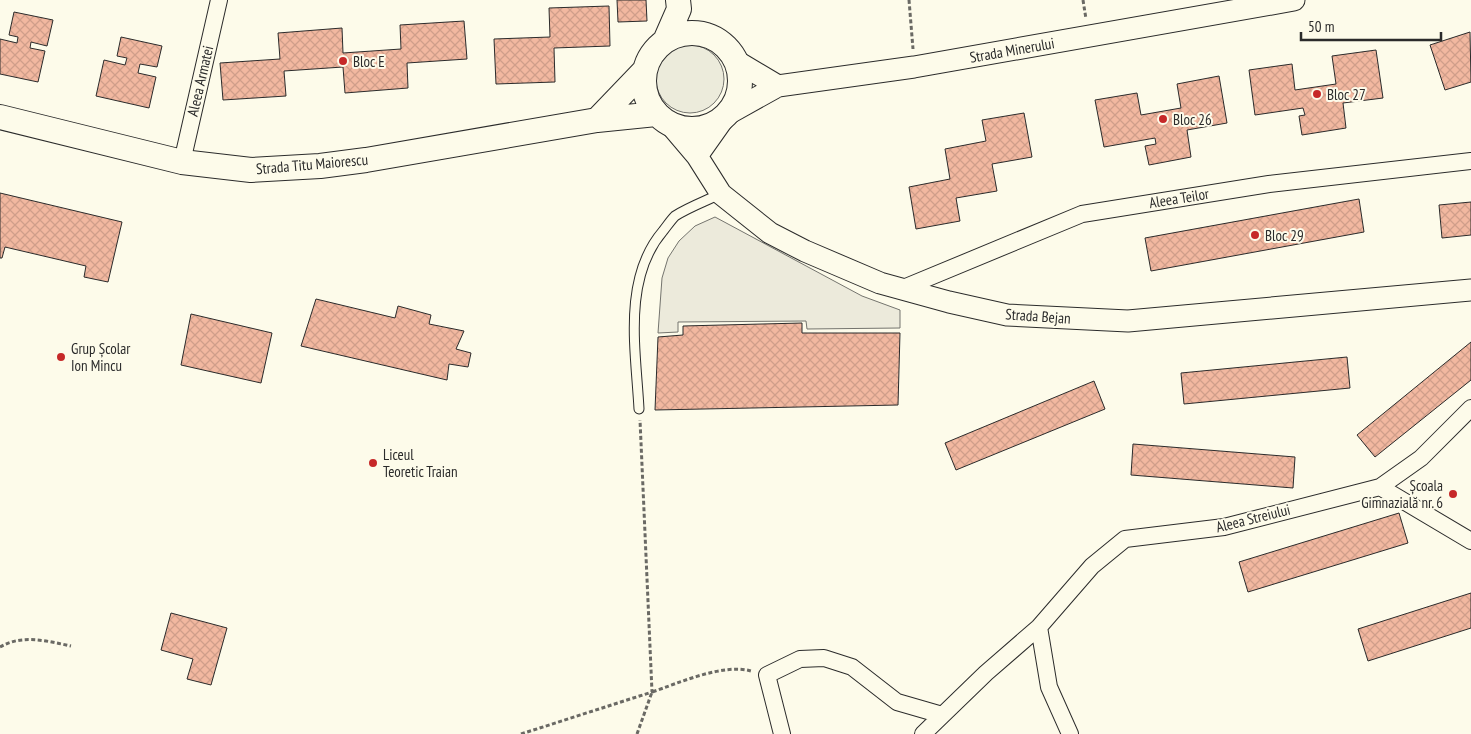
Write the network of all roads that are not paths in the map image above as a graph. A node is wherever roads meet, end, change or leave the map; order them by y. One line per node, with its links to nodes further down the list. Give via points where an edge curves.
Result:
1 (219, 0): 15 (street, Aleea Armatei)
2 (1294, 0): 8 (street, Strada Minerului, via 914,68)
3 (678, 5): 4 (main road); 5 (main road)
4 (708, 36): 5 (main road, via 690,33); 6 (main road, via 724,45)
5 (665, 41): 7 (main road, via 652,54)
6 (736, 61): 8 (street); 9 (main road, via 740,77 738,94)
7 (644, 71): 11 (main road, via 646,98); 12 (main road)
8 (778, 86): 9 (street)
9 (726, 115): 11 (main road, via 703,128 685,129); 13 (street)
10 (0, 117): 15 (main road, Strada Titu Maiorescu)
11 (662, 119): 12 (main road); 13 (street, Strada Bejan)
12 (597, 120): 15 (main road, Strada Titu Maiorescu, via 320,166 252,170)
13 (696, 156): 16 (street, Strada Bejan)
14 (1471, 161): 17 (street, Aleea Teilor, via 1269,184 1082,214)
15 (182, 162)
16 (721, 194): 17 (street, Strada Bejan, via 770,233 849,270); 20 (lane, via 674,217 654,240 643,261 637,283)
17 (902, 289): 18 (street, Strada Bejan, via 1007,315 1128,321)
18 (1471, 290)
19 (1471, 408): 21 (street, Aleea Streiului, via 1421,458)
20 (640, 409)
21 (1380, 487): 22 (street); 23 (street, Aleea Streiului, via 1224,527 1125,539 1092,566)
22 (1471, 540)
23 (1039, 628): 24 (street); 27 (street, via 1049,687)
24 (942, 715): 25 (street, via 897,702 852,667 824,658 800,659 767,676); 26 (street)
25 (782, 734)
26 (924, 734)
27 (1070, 734)

